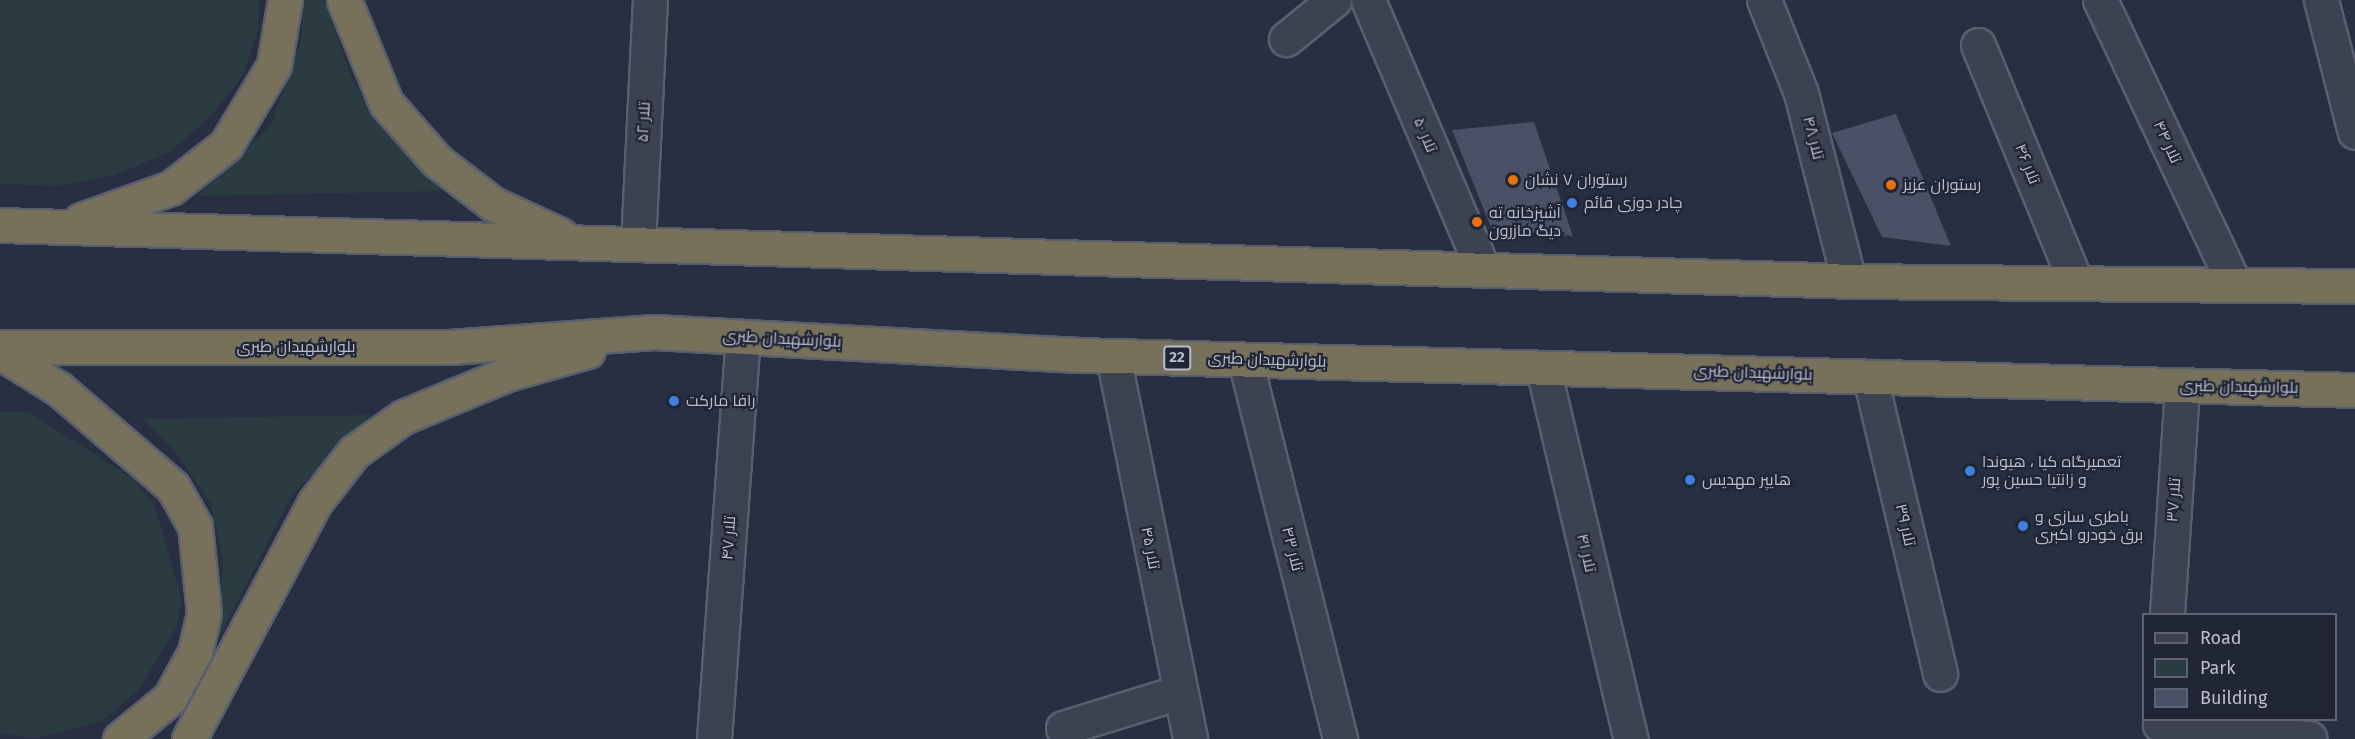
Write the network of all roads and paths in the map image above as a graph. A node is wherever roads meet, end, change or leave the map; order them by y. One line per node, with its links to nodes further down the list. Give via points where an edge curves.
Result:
1 (285, 0): 13 (highway, via 274,65 226,145 171,188)
2 (344, 0): 14 (highway, via 386,103 437,161 493,204)
3 (650, 0): 15 (street, تلار ۵۲)
4 (1334, 0): 9 (street)
5 (1368, 0): 16 (street, تلار ۵۰)
6 (1764, 0): 17 (street, تلار ۴۸, via 1801,93)
7 (2100, 0): 19 (street, تلار ۴۴)
8 (2321, 0): 11 (street)
9 (1286, 39)
10 (1978, 45): 18 (street, تلار ۴۶)
11 (2355, 132)
12 (0, 225): 13 (highway)
13 (62, 227): 14 (highway)
14 (576, 242): 15 (highway)
15 (638, 244): 16 (highway)
16 (1483, 269): 17 (highway)
17 (1849, 281): 18 (highway)
18 (2076, 283): 19 (highway)
19 (2234, 284): 20 (highway)
20 (2355, 286)
21 (653, 332): 22 (highway, بلوارشهیدان طبری / 22); 23 (highway, بلوارشهیدان طبری / 22, via 450,347); 38 (highway, via 510,374 377,430 315,502)
22 (743, 337): 25 (highway, بلوارشهیدان طبری / 22); 39 (street, تلار ۴۷)
23 (0, 347)
24 (0, 352): 37 (highway, via 59,389 173,487 195,525 204,613 195,652 170,698)
25 (1113, 356): 26 (highway, بلوارشهیدان طبری / 22); 33 (street, تلار ۴۵)
26 (1245, 360): 27 (highway, بلوارشهیدان طبری / 22); 41 (street, تلار ۴۳)
27 (1543, 368): 28 (highway, بلوارشهیدان طبری / 22); 42 (street, تلار ۴۱)
28 (1870, 377): 29 (highway, بلوارشهیدان طبری / 22); 32 (street, تلار ۳۹)
29 (2182, 386): 30 (highway, بلوارشهیدان طبری / 22); 31 (street, تلار ۳۷)
30 (2355, 390)
31 (2167, 613)
32 (1940, 674)
33 (1179, 692): 35 (street); 40 (street, تلار ۴۵)
34 (2160, 722): 36 (street)
35 (1063, 728)
36 (2309, 738)
37 (120, 739)
38 (189, 739)
39 (714, 739)
40 (1190, 739)
41 (1340, 739)
42 (1631, 739)

